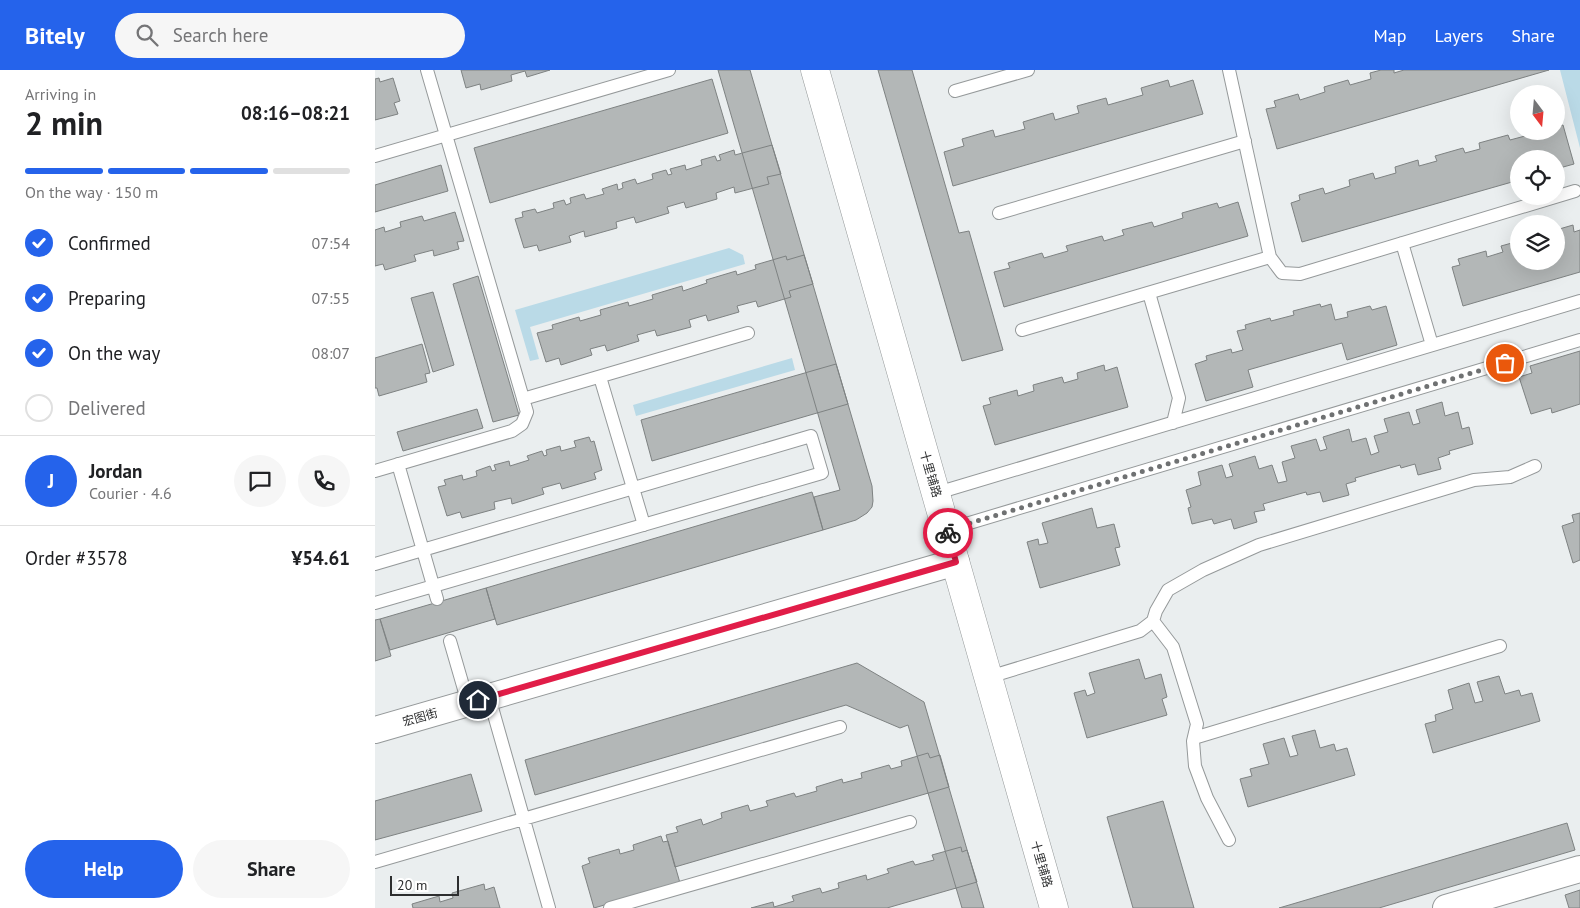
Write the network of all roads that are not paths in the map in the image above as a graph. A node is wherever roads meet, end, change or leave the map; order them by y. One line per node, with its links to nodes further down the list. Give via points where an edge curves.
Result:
1 (427, 70): 7 (lane)
2 (669, 70): 7 (lane)
3 (815, 70): 27 (street, 十里铺路)
4 (1027, 70): 6 (lane)
5 (1229, 70): 8 (lane)
6 (955, 91)
7 (446, 135): 9 (lane); 21 (lane)
8 (1245, 141): 11 (lane); 13 (lane)
9 (375, 156)
10 (1575, 192): 12 (lane)
11 (999, 214)
12 (1402, 243): 13 (lane, via 1300,274 1282,273); 19 (lane)
13 (1271, 257): 14 (lane)
14 (1149, 293): 16 (lane); 22 (lane, via 1179,398)
15 (1580, 301): 19 (lane)
16 (1022, 330)
17 (748, 333): 20 (lane)
18 (1580, 340): 29 (lane)
19 (1432, 345): 22 (lane)
20 (600, 377): 21 (lane); 26 (lane)
21 (523, 400): 23 (lane, via 527,412 522,424 512,430)
22 (1173, 423): 27 (lane)
23 (398, 464): 25 (lane); 30 (lane)
24 (1535, 466): 35 (lane, via 1510,477 1475,480 1259,545 1168,590 1155,611)
25 (375, 471)
26 (633, 489): 28 (lane); 28 (lane, via 811,436 822,473); 30 (lane)
27 (937, 493): 29 (street, 十里铺路)
28 (644, 525): 33 (lane)
29 (947, 530): 31 (street, 十里铺路)
30 (423, 550): 32 (lane); 33 (lane)
31 (956, 562): 38 (street, 十里铺路); 39 (street, 宏图街)
32 (375, 564)
33 (435, 592): 34 (lane)
34 (375, 603)
35 (1153, 621): 38 (lane, via 1140,631); 42 (lane, via 1173,647 1197,724)
36 (450, 641): 39 (lane)
37 (1500, 646): 42 (lane)
38 (989, 677): 50 (street, 十里铺路)
39 (478, 700): 41 (street, 宏图街); 43 (lane)
40 (841, 727): 43 (lane)
41 (375, 730)
42 (1194, 738): 45 (lane, via 1195,766)
43 (523, 819): 46 (lane); 48 (lane)
44 (910, 822): 49 (lane)
45 (1229, 840)
46 (375, 862)
47 (1580, 869): 51 (street)
48 (549, 908)
49 (610, 908)
50 (1054, 908)
51 (1446, 908)

